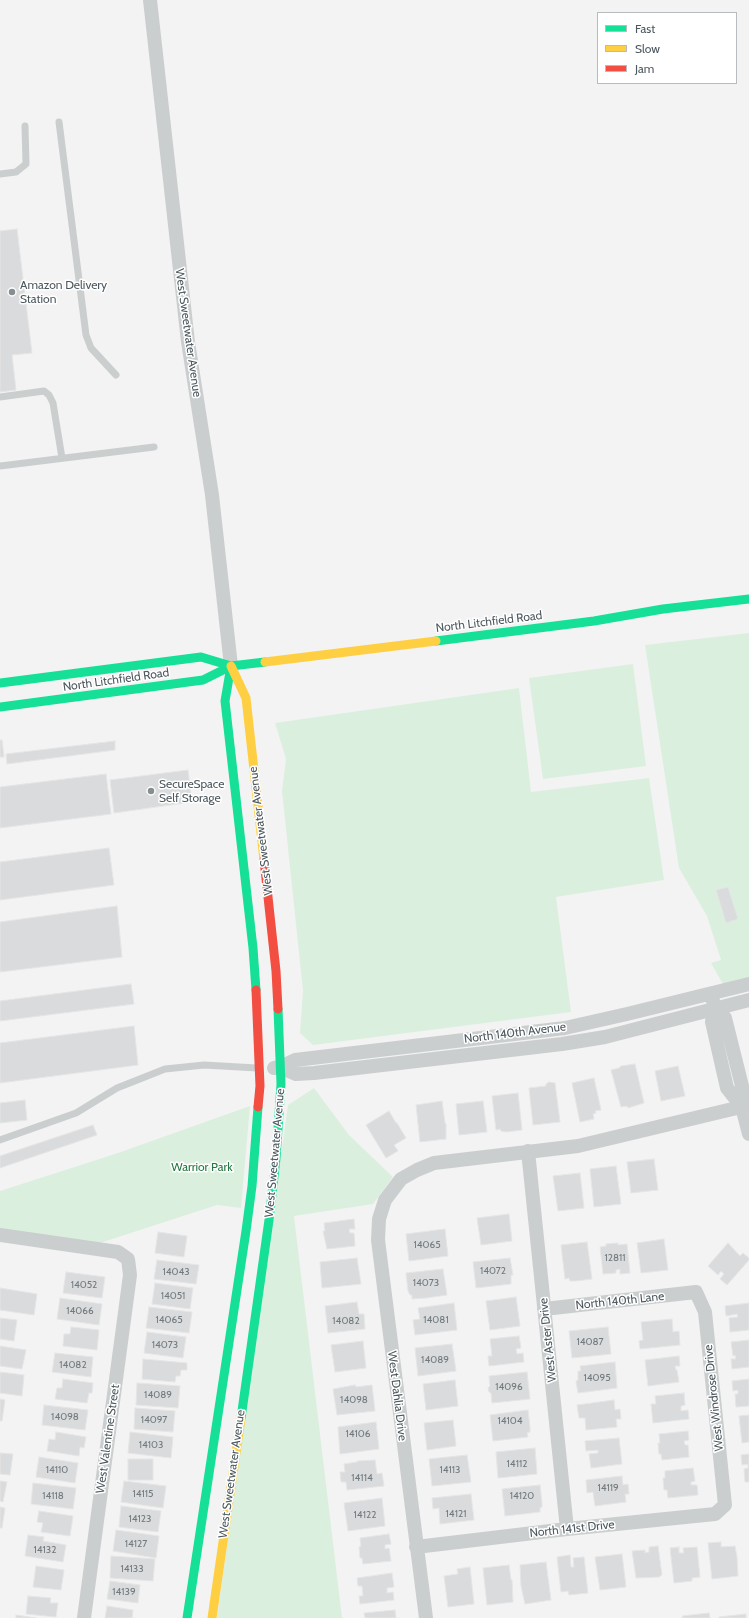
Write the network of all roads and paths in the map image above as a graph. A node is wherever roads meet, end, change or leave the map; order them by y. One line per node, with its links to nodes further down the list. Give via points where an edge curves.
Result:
1 (150, 0): 11 (street, West Sweetwater Avenue, via 188,342 212,495)
2 (58, 122): 5 (lane, via 86,336 91,348)
3 (25, 126): 4 (lane, via 26,164 16,172)
4 (0, 174)
5 (116, 374)
6 (0, 397): 8 (lane, via 44,391 49,395 53,403)
7 (154, 447): 8 (lane)
8 (62, 458): 9 (lane)
9 (0, 466)
10 (749, 600): 11 (street, North Litchfield Road)
11 (231, 666): 12 (street, North Litchfield Road, via 201,658); 13 (street, North Litchfield Road, via 202,680); 18 (street, West Sweetwater Avenue, via 225,701 253,948); 19 (street, West Sweetwater Avenue, via 246,698 276,971)
12 (0, 683)
13 (0, 707)
14 (749, 984): 15 (street, North 140th Avenue)
15 (711, 994): 17 (street); 19 (street, North 140th Avenue, via 565,1028 295,1060)
16 (749, 1000): 17 (street, North 140th Avenue)
17 (714, 1008): 19 (street, North 140th Avenue, via 605,1037 562,1044 314,1073 296,1074); 20 (street, via 712,1022 728,1088)
18 (260, 1068): 19 (street, North 140th Avenue); 22 (lane, via 204,1065 165,1069 118,1088 76,1113); 27 (street, West Sweetwater Avenue, via 252,1186)
19 (280, 1068): 27 (street, West Sweetwater Avenue, via 280,1109 273,1190)
20 (745, 1106): 21 (street); 23 (street, via 578,1146)
21 (749, 1134)
22 (0, 1140)
23 (528, 1151): 26 (street, West Aster Drive); 30 (street, West Dahlia Drive, via 434,1163 417,1170 401,1179 385,1200 379,1218 378,1240)
24 (0, 1235): 31 (street, West Valentine Street, via 118,1252 128,1259 130,1275)
25 (696, 1292): 26 (street, North 140th Lane); 28 (street, West Windrose Drive, via 705,1312)
26 (544, 1309): 29 (street, West Aster Drive)
27 (226, 1438): 32 (street, West Sweetwater Avenue); 33 (street, West Sweetwater Avenue)
28 (725, 1505): 29 (street, North 141st Drive, via 715,1514)
29 (567, 1529): 30 (street, North 141st Drive)
30 (416, 1547): 34 (street, West Dahlia Drive)
31 (84, 1618)
32 (187, 1618)
33 (212, 1618)
34 (426, 1618)

